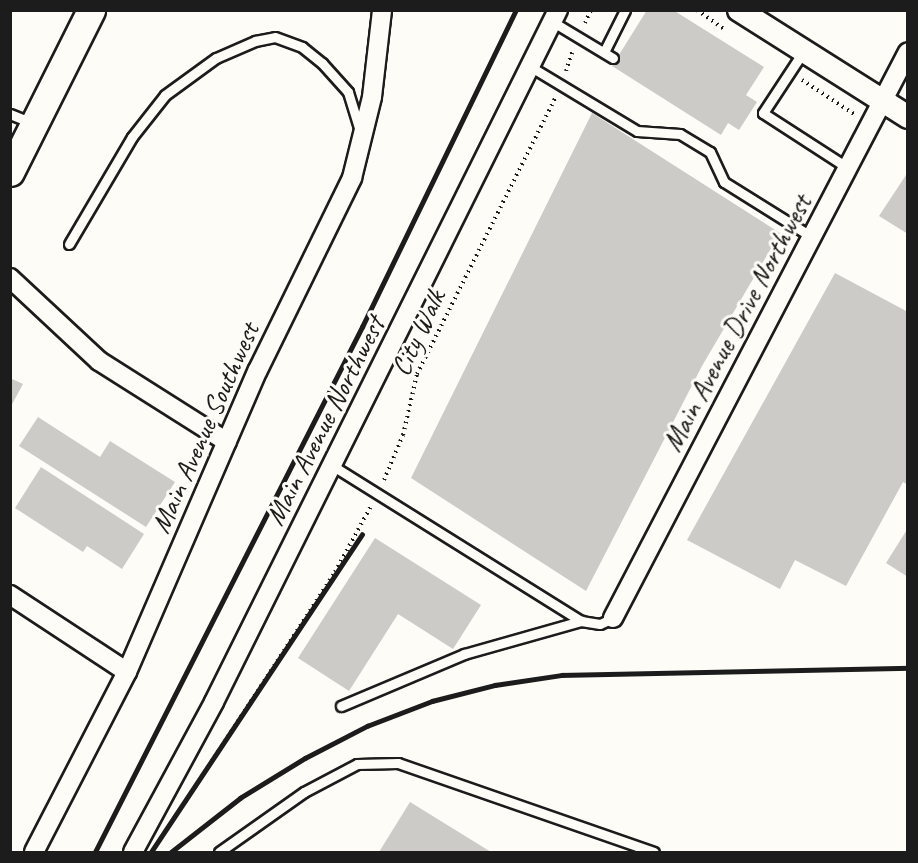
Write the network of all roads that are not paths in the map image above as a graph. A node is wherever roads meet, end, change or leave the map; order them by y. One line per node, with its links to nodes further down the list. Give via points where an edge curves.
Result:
1 (91, 10): 13 (main road)
2 (382, 10): 14 (street, Main Avenue Southwest, via 372,97)
3 (625, 10): 6 (lane)
4 (739, 10): 7 (street)
5 (555, 16): 6 (lane); 10 (street, Main Avenue Northwest)
6 (604, 52): 9 (lane)
7 (803, 52): 11 (street); 15 (lane, via 764,114)
8 (908, 52): 11 (street, Main Avenue Drive Northwest)
9 (614, 57)
10 (531, 67): 17 (lane, via 637,131 680,134 710,152 724,182); 21 (street, Main Avenue Northwest)
11 (882, 100): 12 (street); 15 (street, Main Avenue Drive Northwest)
12 (908, 117)
13 (22, 119): 16 (main road)
14 (362, 136): 18 (lane, via 348,92 322,63 302,47 275,37 255,41 216,58 165,94 132,137); 20 (street, Main Avenue Southwest, via 352,178)
15 (848, 168): 17 (street, Main Avenue Drive Northwest)
16 (10, 172)
17 (812, 237): 23 (street, Main Avenue Drive Northwest)
18 (69, 244)
19 (10, 278): 20 (street, via 99,361)
20 (227, 442): 25 (street, Main Avenue Southwest)
21 (333, 466): 24 (lane); 28 (street, Main Avenue Northwest)
22 (10, 596): 25 (street)
23 (612, 618): 24 (lane, via 600,624)
24 (581, 621): 26 (lane, via 464,654)
25 (127, 672): 27 (street, Main Avenue Southwest)
26 (341, 706)
27 (34, 852)
28 (133, 852)
29 (219, 852): 30 (lane, via 304,792 357,764 399,763)
30 (654, 852)

